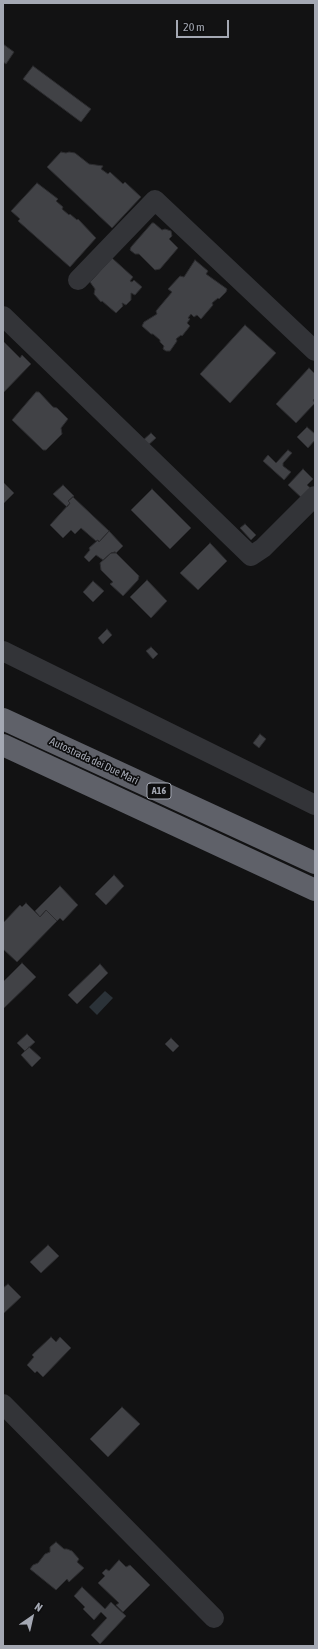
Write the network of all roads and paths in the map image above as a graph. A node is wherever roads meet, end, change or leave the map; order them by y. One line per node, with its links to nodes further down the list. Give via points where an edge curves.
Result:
1 (78, 280): 3 (street, via 155,200)
2 (3, 316): 4 (street, via 251,556 263,548)
3 (315, 351)
4 (315, 496)
5 (3, 651): 8 (street)
6 (3, 718): 9 (highway, Autostrada dei Due Mari / A16)
7 (3, 745): 10 (highway, A16)
8 (315, 805)
9 (315, 863)
10 (315, 890)
11 (3, 1404): 12 (street)
12 (214, 1618)

